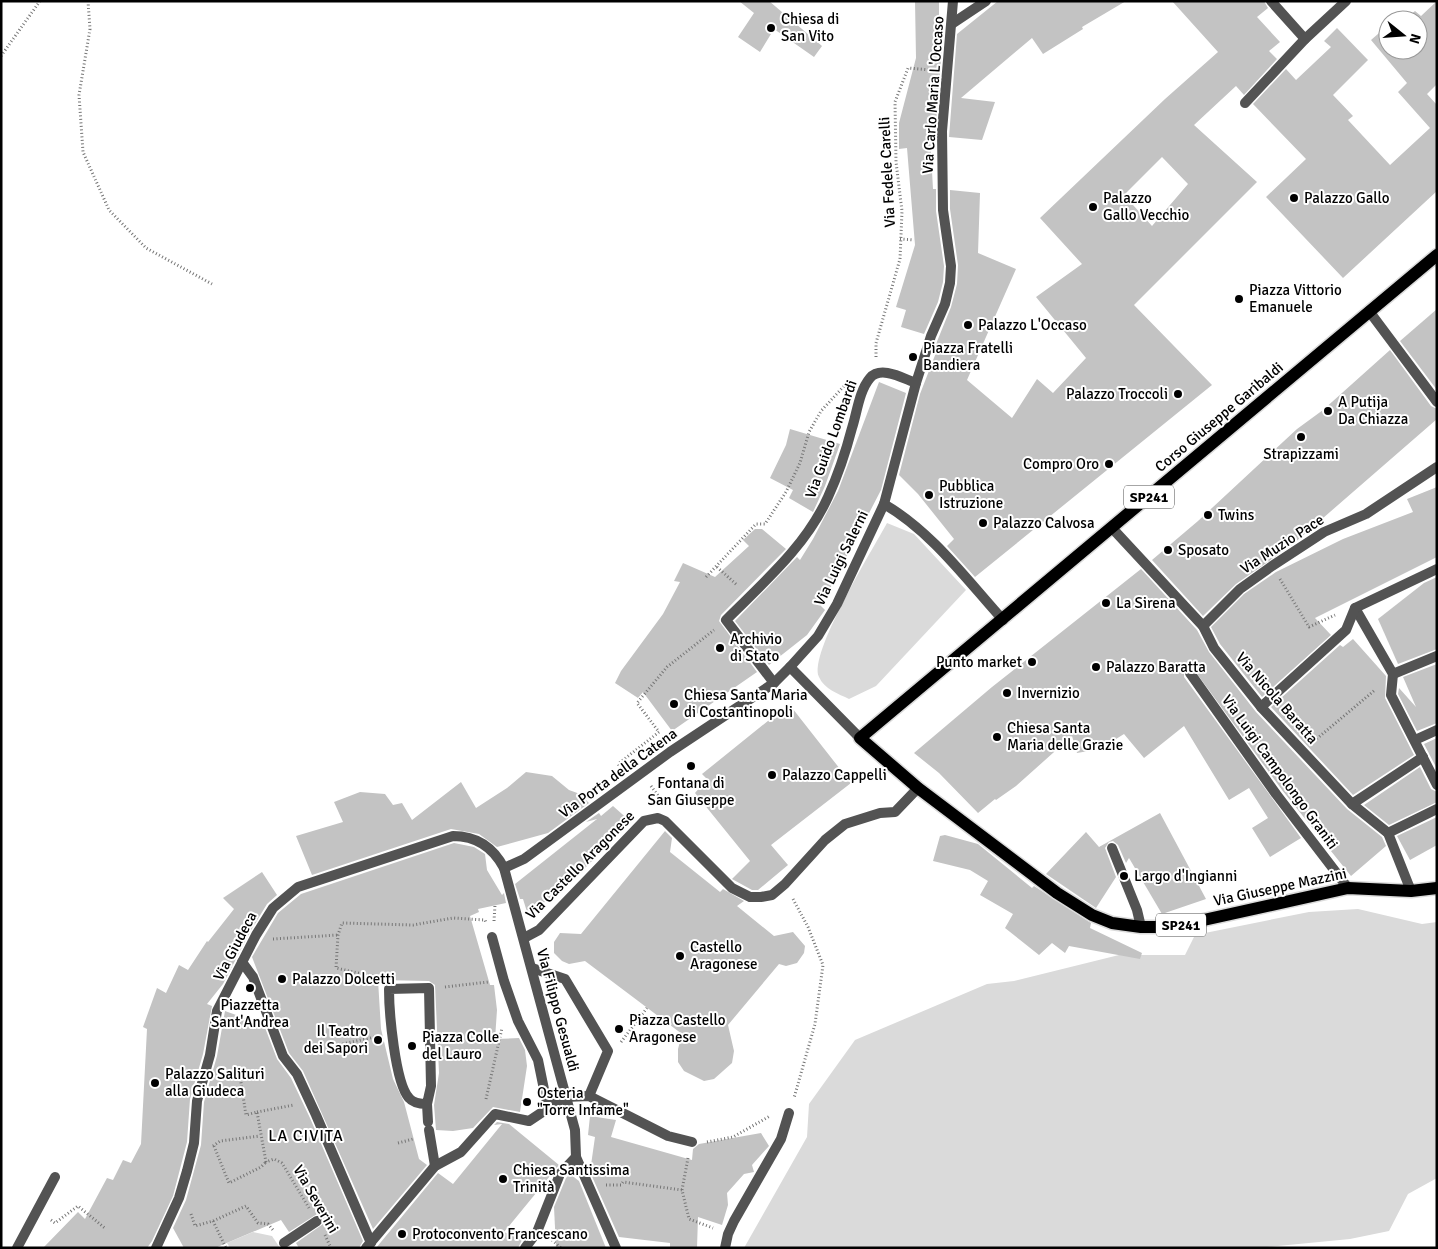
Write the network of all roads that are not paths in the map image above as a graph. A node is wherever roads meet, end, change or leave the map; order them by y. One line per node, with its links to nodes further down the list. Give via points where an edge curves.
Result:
1 (954, 1): 5 (street, Via Carlo Maria L'Occaso)
2 (986, 1): 5 (street)
3 (1271, 1): 6 (street)
4 (1346, 1): 6 (street)
5 (953, 23): 10 (street, Via Carlo Maria L'Occaso, via 942,132 942,201 951,266 945,304 931,336)
6 (1305, 39): 7 (street)
7 (1245, 103)
8 (1437, 255): 9 (main road, Corso Giuseppe Garibaldi / SP241)
9 (1369, 311): 11 (street); 14 (main road, Corso Giuseppe Garibaldi / SP241)
10 (915, 389): 13 (street); 23 (street, Via Guido Lombardi, via 882,368 871,377 864,388 844,455 815,522 776,572 726,620)
11 (1437, 402)
12 (1437, 467): 18 (street, Via Muzio Pace, via 1366,514 1324,532 1272,566 1240,589)
13 (884, 504): 17 (street, Via Luigi Salerni, via 923,532); 20 (street, Via Luigi Salerni, via 818,636)
14 (1112, 528): 17 (main road, Corso Giuseppe Garibaldi / SP241); 18 (street, Via Nicola Baratta)
15 (1437, 569): 16 (street)
16 (1355, 608): 22 (street); 24 (street, via 1346,630)
17 (1003, 620): 26 (main road, Corso Giuseppe Garibaldi / SP241)
18 (1203, 626): 24 (street, Via Nicola Baratta, via 1214,648)
19 (1437, 656): 22 (street)
20 (790, 667): 23 (street, Via Luigi Salerni); 26 (street)
21 (1190, 672): 36 (street, Via Luigi Campolongo Graniti, via 1276,794)
22 (1393, 674): 27 (street, via 1391,695)
23 (774, 683): 35 (street, Via Porta della Catena, via 670,752 524,859)
24 (1261, 707): 31 (street, Via Nicola Baratta)
25 (1437, 730): 27 (street)
26 (860, 738): 30 (main road, SP241)
27 (1415, 740): 28 (street)
28 (1423, 756): 29 (street); 31 (street)
29 (1437, 784)
30 (918, 788): 39 (main road, Via Giuseppe Mazzini / SP241, via 1056,893 1092,915 1112,923); 41 (street, Via Castello Aragonese, via 895,812 880,813 845,824 825,840 785,884 772,895 761,897 740,893 670,826 658,818 651,818 639,824 539,930)
31 (1352, 804): 33 (street, Via Nicola Baratta)
32 (1437, 810): 33 (street)
33 (1388, 834): 38 (street, Via Nicola Baratta)
34 (1112, 848): 39 (street)
35 (504, 868): 41 (street, Via Filippo Gesualdi); 42 (street, Via Giudeca, via 499,858 483,843 474,838 453,836 298,887 273,908)
36 (1348, 888): 38 (main road, Via Giuseppe Mazzini / SP241); 39 (main road, Via Giuseppe Mazzini / SP241, via 1172,927)
37 (1437, 888): 38 (main road, Via Giuseppe Mazzini / SP241)
38 (1411, 891)
39 (1141, 927)
40 (492, 937): 47 (street, via 519,1023 538,1060)
41 (524, 938): 43 (street, Via Filippo Gesualdi)
42 (242, 962): 56 (street, Via Giudeca, via 217,1012 210,1055 197,1101 194,1143 179,1198); 57 (street, via 254,977 283,1056 297,1074 310,1102)
43 (532, 968): 44 (street, via 565,979 608,1051); 45 (street, Via Filippo Gesualdi)
44 (589, 1096): 45 (street); 49 (street, via 668,1136)
45 (565, 1097): 47 (street); 50 (street, Via Filippo Gesualdi, via 575,1130)
46 (427, 1104): 46 (street, via 431,1086 429,988 389,989 398,1065 405,1091 412,1100); 51 (street)
47 (548, 1110): 51 (street, via 529,1121 495,1114 461,1152)
48 (789, 1113): 60 (street, via 781,1139 728,1234)
49 (692, 1142)
50 (576, 1158): 55 (street); 59 (street, via 560,1174 537,1232)
51 (435, 1166): 57 (street)
52 (55, 1177): 58 (street)
53 (317, 1222): 54 (street)
54 (284, 1243)
55 (614, 1244)
56 (159, 1246)
57 (368, 1246)
58 (18, 1248)
59 (525, 1248)
60 (725, 1248)

